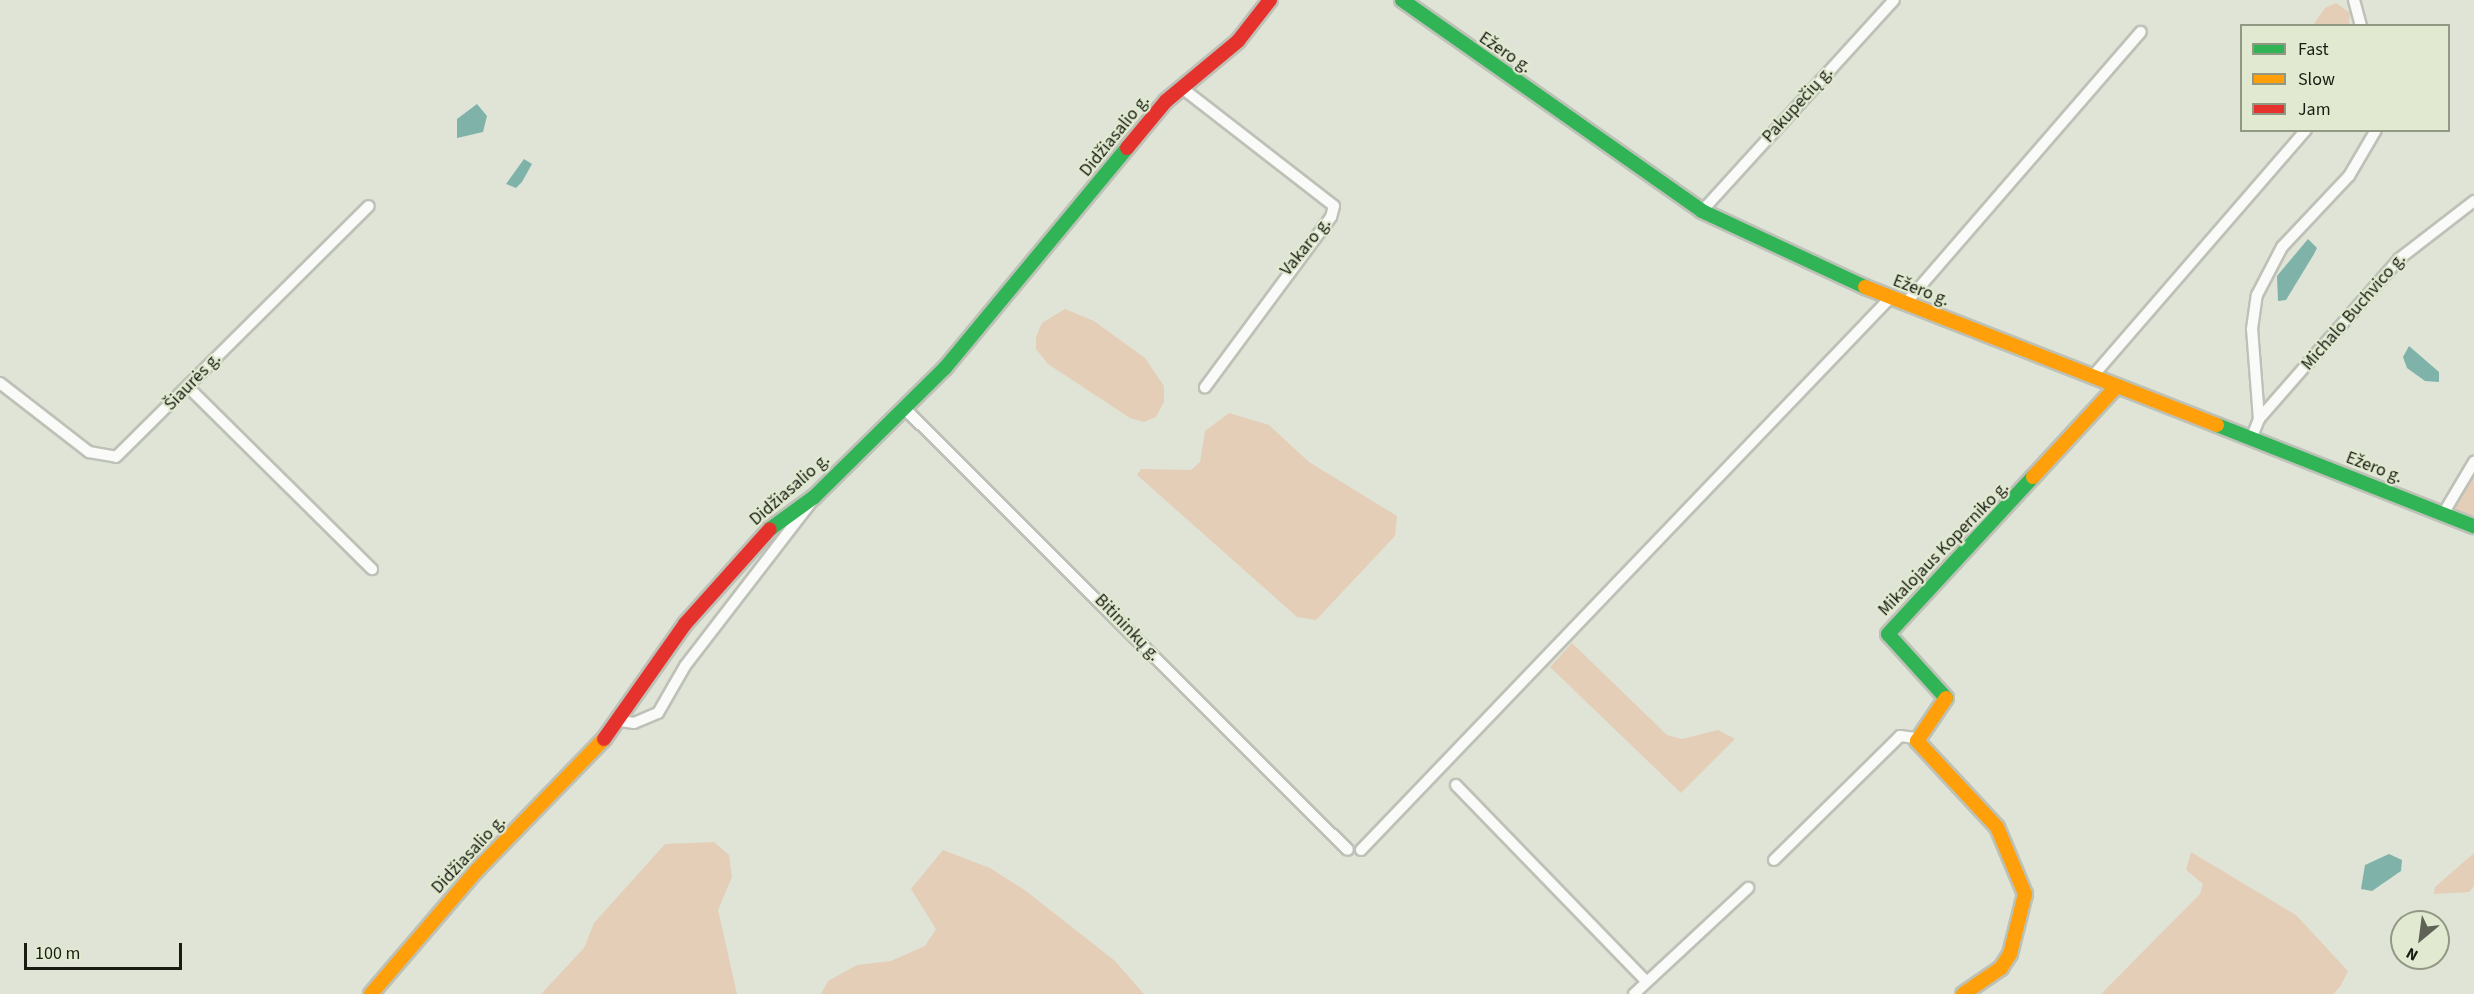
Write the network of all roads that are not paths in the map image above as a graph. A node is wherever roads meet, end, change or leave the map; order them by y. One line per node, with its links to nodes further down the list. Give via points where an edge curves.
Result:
1 (1270, 0): 7 (street, Didžiasalio g., via 1238,41)
2 (1402, 0): 12 (street, Ežero g.)
3 (1894, 0): 12 (street, Pakupečių g.)
4 (2354, 0): 5 (street)
5 (2360, 24)
6 (2141, 32): 14 (street)
7 (1182, 88): 18 (street, Vakaro g., via 1334,206 1331,217); 20 (street, Didžiasalio g., via 945,368)
8 (2304, 132): 15 (street)
9 (2375, 132): 21 (street, via 2349,176 2282,247 2257,295 2252,329)
10 (2474, 201): 21 (street, Michalo Buchvico g., via 2399,259)
11 (369, 206): 17 (street, Šiaurės g.)
12 (1702, 211): 13 (street, Ežero g., via 1826,274)
13 (1890, 298): 14 (street, Ežero g.); 32 (street)
14 (1905, 304): 15 (street, Ežero g.)
15 (2092, 377): 19 (street, Ežero g.)
16 (0, 383): 17 (street, Šiaurės g., via 89,452 108,459 129,447)
17 (188, 387): 27 (street)
18 (1205, 387)
19 (2116, 387): 22 (street, Ežero g.); 29 (street, Mikalojaus Koperniko g., via 1888,634 1948,700)
20 (904, 408): 24 (street, Didžiasalio g.); 31 (street, Bitininkų g.)
21 (2259, 419): 22 (street, Michalo Buchvico g.)
22 (2251, 440): 25 (street, Ežero g.)
23 (2474, 462): 25 (street)
24 (814, 497): 28 (street, Didžiasalio g., via 782,519 741,558 668,647); 28 (street, via 685,666 658,713 634,723)
25 (2443, 514): 26 (street, Ežero g.)
26 (2474, 526)
27 (372, 569)
28 (621, 721): 36 (street, Didžiasalio g., via 476,871)
29 (1916, 738): 33 (street, via 1900,736); 38 (street, via 2000,831 2025,894 2010,954 2001,968)
30 (1456, 785): 35 (street)
31 (1348, 850)
32 (1360, 850)
33 (1774, 861)
34 (1748, 888): 35 (street)
35 (1646, 981): 37 (street)
36 (371, 994)
37 (1634, 994)
38 (1964, 994)

